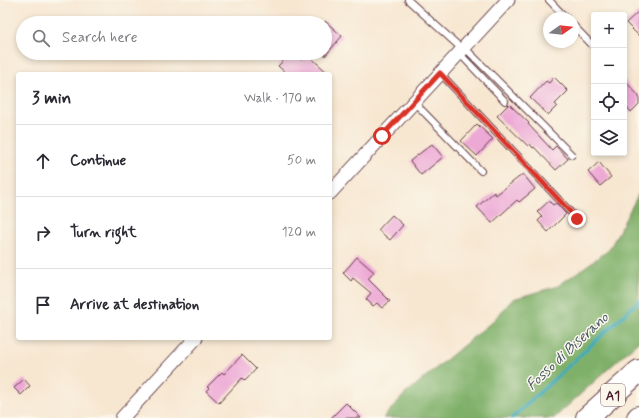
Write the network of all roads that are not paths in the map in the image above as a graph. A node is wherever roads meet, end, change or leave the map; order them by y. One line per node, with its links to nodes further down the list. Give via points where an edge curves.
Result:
1 (408, 0): 7 (lane)
2 (508, 0): 7 (street)
3 (549, 0): 4 (lane)
4 (560, 12)
5 (579, 31): 6 (lane)
6 (591, 43)
7 (462, 50): 8 (street); 9 (lane); 11 (lane)
8 (440, 73): 10 (street); 14 (lane)
9 (505, 101)
10 (414, 102): 12 (lane); 13 (street)
11 (572, 155)
12 (481, 171)
13 (332, 191)
14 (577, 219)
15 (194, 340): 17 (street)
16 (639, 372): 18 (highway, A1)
17 (122, 418)
18 (587, 418)

